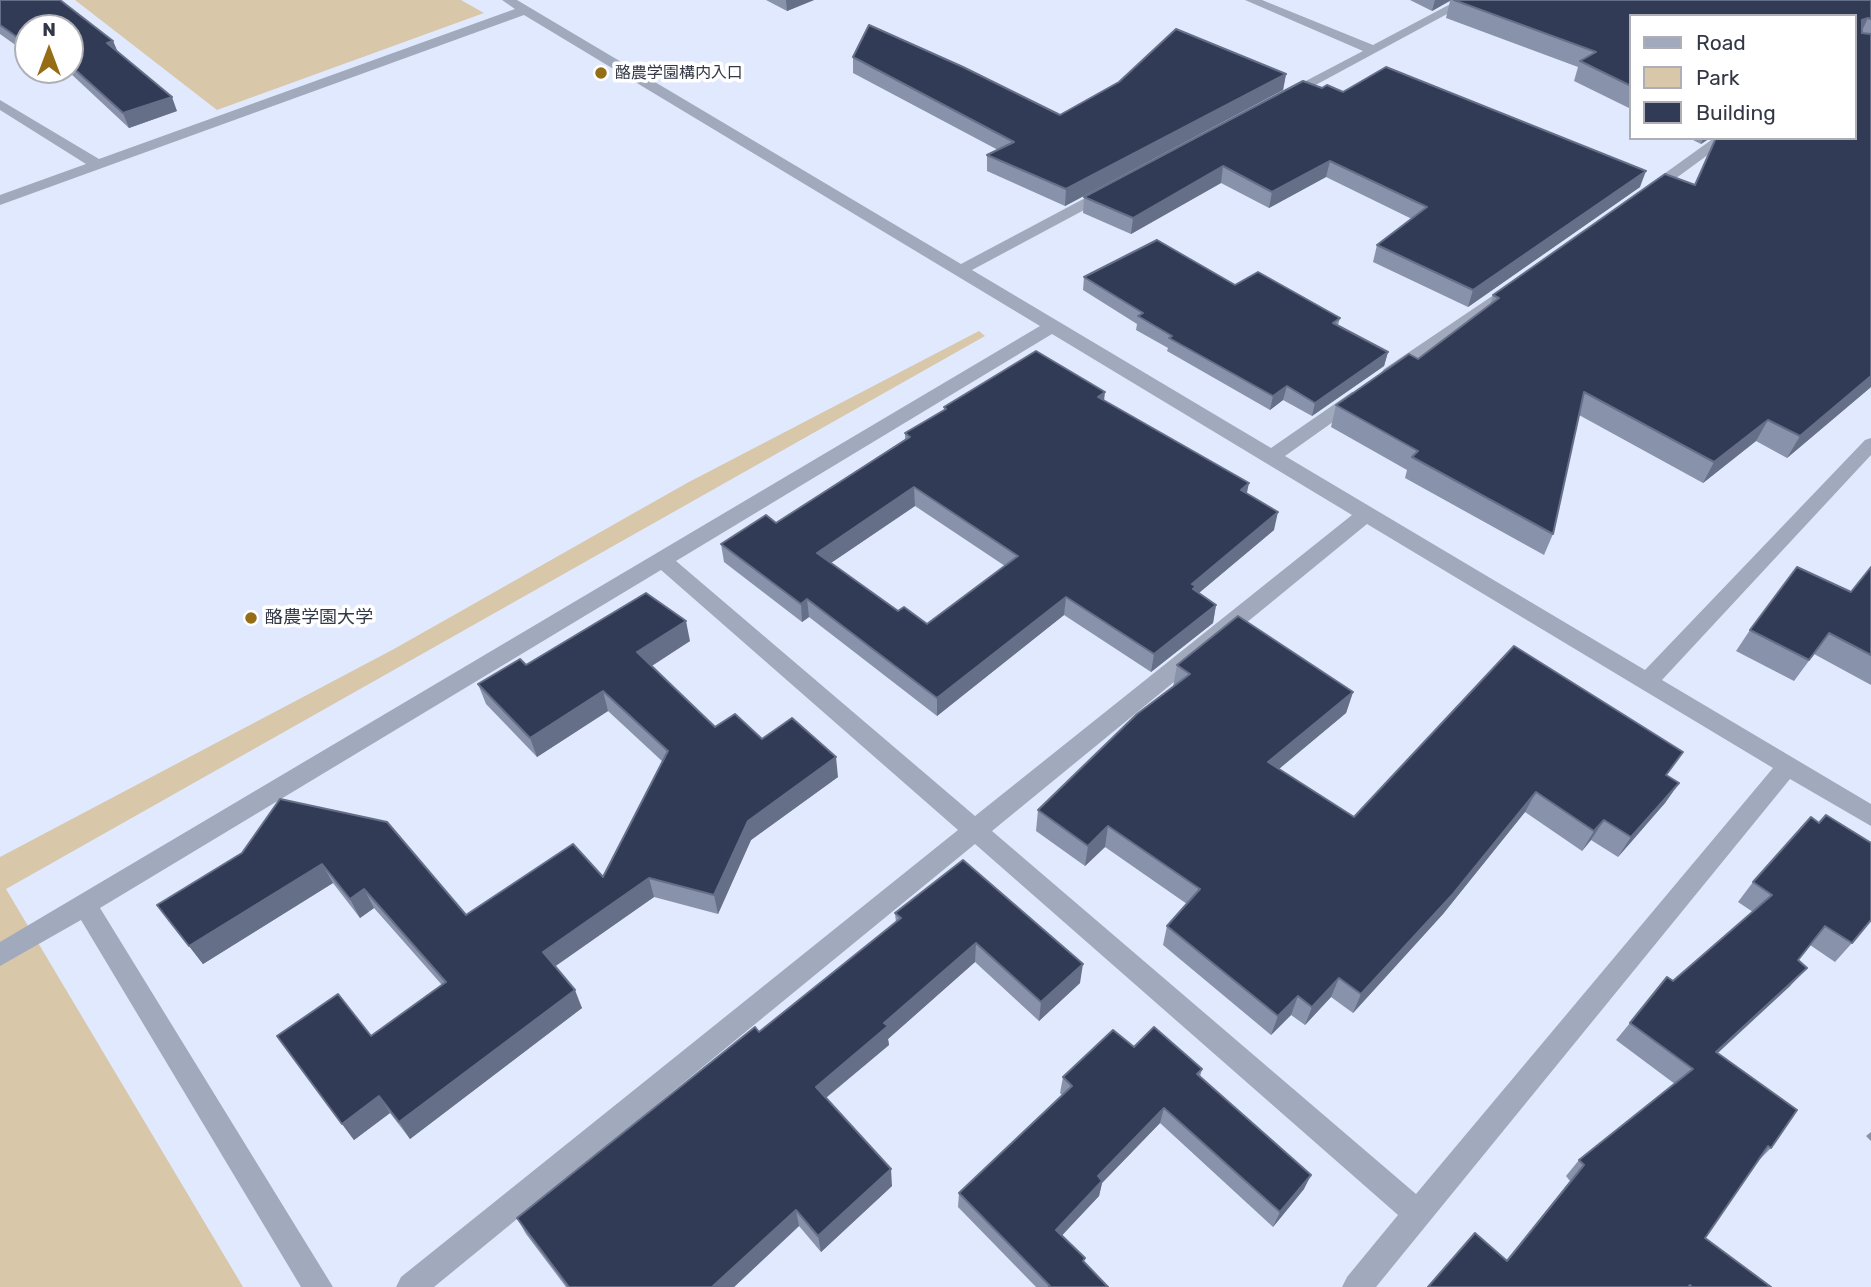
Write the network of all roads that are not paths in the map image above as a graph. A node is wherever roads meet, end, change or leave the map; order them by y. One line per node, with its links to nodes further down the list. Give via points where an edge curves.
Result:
1 (508, 0): 4 (street)
2 (1251, 0): 5 (street)
3 (1467, 0): 5 (street)
4 (525, 10): 9 (street); 13 (street)
5 (1373, 50): 6 (street)
6 (1276, 102)
7 (0, 104): 9 (street)
8 (1721, 140): 12 (street)
9 (96, 164): 11 (street)
10 (1118, 186): 13 (street)
11 (0, 200)
12 (1634, 202)
13 (960, 271): 15 (street)
14 (1532, 274): 17 (street)
15 (1053, 326): 17 (street); 19 (street)
16 (1871, 444): 20 (street)
17 (1271, 457): 18 (street)
18 (1366, 514): 20 (street); 23 (street)
19 (663, 560): 23 (street); 24 (street)
20 (1647, 682): 21 (street)
21 (1787, 766): 22 (street); 26 (street)
22 (1871, 816)
23 (976, 830): 26 (street); 28 (street)
24 (85, 905): 25 (street); 27 (street)
25 (0, 955)
26 (1418, 1213): 29 (street)
27 (318, 1287)
28 (411, 1287)
29 (1357, 1287)

